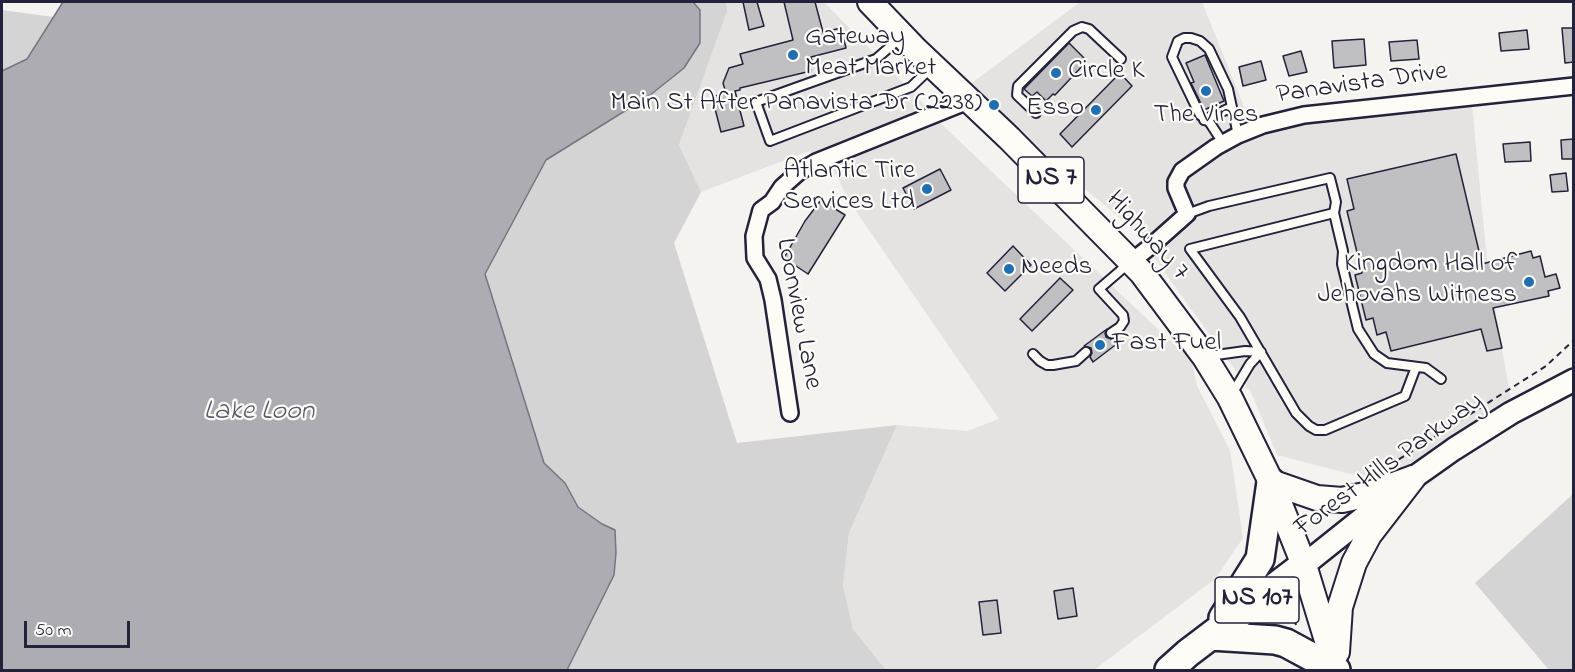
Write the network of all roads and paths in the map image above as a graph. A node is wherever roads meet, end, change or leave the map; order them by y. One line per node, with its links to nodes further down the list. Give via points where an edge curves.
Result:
1 (870, 2): 2 (main road, Highway 7 / NS 7)
2 (903, 36): 4 (main road, Highway 7 / NS 7); 4 (lane, via 876,59 756,102 771,141 911,87)
3 (1120, 59): 8 (lane, via 1089,29 1073,31 1018,86 1017,95)
4 (933, 66): 6 (main road, Highway 7 / NS 7)
5 (1574, 86): 10 (street, Panavista Drive, via 1304,115)
6 (968, 101): 14 (main road, Highway 7 / NS 7); 25 (street, Loonview Lane, via 816,162 800,171 762,210 754,236 755,258 768,279 773,300)
7 (1232, 106): 9 (lane); 9 (lane, via 1209,49 1200,41 1184,38 1178,41 1172,57); 10 (lane)
8 (1036, 113)
9 (1204, 120): 11 (lane)
10 (1238, 135): 11 (street, Panavista Drive)
11 (1223, 143): 13 (street, Panavista Drive, via 1179,176 1177,193)
12 (1334, 213): 13 (lane, via 1336,202 1330,178); 18 (lane, via 1190,249); 21 (lane, via 1358,329 1374,354 1387,363)
13 (1187, 214): 14 (street)
14 (1131, 262): 15 (lane, via 1099,289 1123,315 1124,321); 20 (main road, Highway 7 / NS 7)
15 (1111, 333)
16 (1574, 340): 26 (path, via 1546,366)
17 (1086, 352): 19 (lane, via 1076,361 1053,365)
18 (1261, 352): 20 (lane); 21 (lane, via 1296,413 1316,430 1325,430 1404,396); 24 (lane)
19 (1033, 354)
20 (1204, 356): 24 (main road, Highway 7 / NS 7)
21 (1416, 367): 22 (lane, via 1426,368)
22 (1441, 379)
23 (1574, 380): 27 (main road, Forest Hills Parkway, via 1511,413)
24 (1230, 398): 28 (main road, Highway 7 / NS 7)
25 (790, 414)
26 (1385, 468)
27 (1413, 478): 28 (main road, via 1342,500 1317,498); 29 (main road, Forest Hills Parkway); 34 (main road, via 1369,535 1354,563 1340,607)
28 (1271, 482): 29 (main road, Highway 7 / NS 7); 32 (highway, via 1260,559)
29 (1304, 565): 32 (highway, NS 107); 34 (main road, NS 7)
30 (1289, 602): 31 (path)
31 (1298, 630)
32 (1211, 636): 33 (highway, NS 107); 34 (highway, via 1275,640)
33 (1168, 670)
34 (1336, 670)

